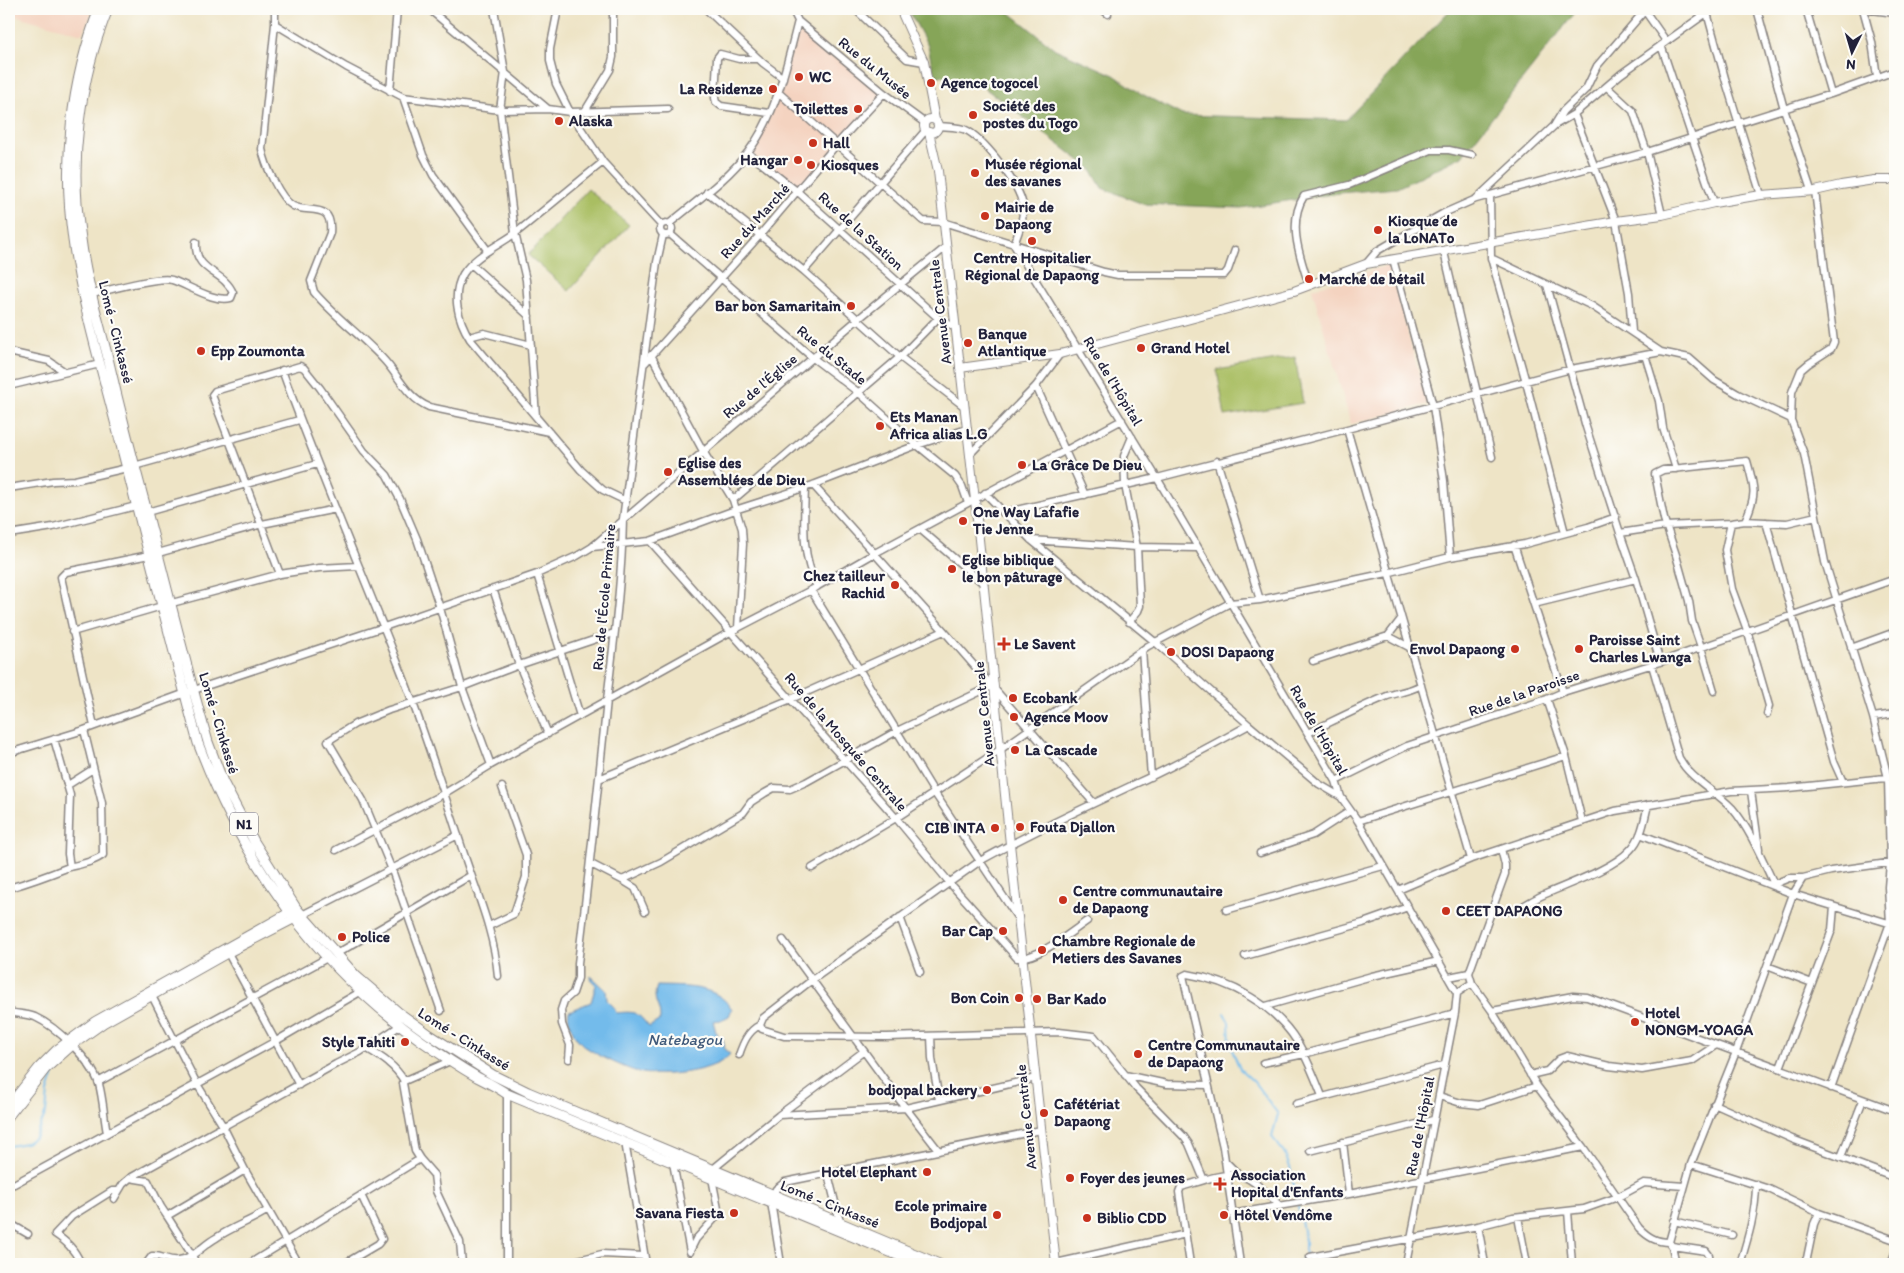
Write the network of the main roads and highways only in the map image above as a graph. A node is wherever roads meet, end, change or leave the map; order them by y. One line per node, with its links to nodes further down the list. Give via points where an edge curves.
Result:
1 (99, 9): 4 (highway, Lomé - Cinkassé / N1, via 83,57)
2 (108, 9): 4 (highway, Lomé - Cinkassé / N1)
3 (900, 9): 6 (main road, Avenue Centrale, via 924,62 931,96 931,126)
4 (78, 98): 7 (highway, Lomé - Cinkassé / N1, via 76,192 80,239); 7 (highway, Lomé - Cinkassé / N1, via 69,149 70,216 83,296 100,364)
5 (1895, 180): 6 (main road, via 1761,195 1662,215 1366,264 1294,291 1060,354)
6 (960, 368): 19 (main road, Avenue Centrale)
7 (115, 405): 8 (highway, Lomé - Cinkassé / N1)
8 (131, 467): 9 (highway, Lomé - Cinkassé / N1, via 147,512); 9 (highway, Lomé - Cinkassé / N1, via 136,506)
9 (154, 554): 10 (highway, Lomé - Cinkassé / N1, via 162,606); 10 (highway, Lomé - Cinkassé / N1, via 172,603)
10 (189, 692): 11 (highway, Lomé - Cinkassé / N1, via 198,743 216,788 254,859)
11 (295, 914): 12 (main road); 12 (main road, via 95,1020); 15 (highway, Lomé - Cinkassé / N1, via 356,976 398,1012 449,1048 493,1075); 15 (highway, Lomé - Cinkassé / N1, via 327,958 360,992 450,1061 507,1094 673,1163)
12 (70, 1043): 13 (main road, via 39,1067); 14 (main road)
13 (9, 1105)
14 (9, 1116)
15 (713, 1174): 16 (highway, Lomé - Cinkassé / N1)
16 (772, 1199): 17 (highway, Lomé - Cinkassé / N1); 17 (highway, Lomé - Cinkassé / N1, via 840,1222)
17 (922, 1262): 18 (highway, Lomé - Cinkassé / N1)
18 (939, 1264)
19 (1056, 1264)

